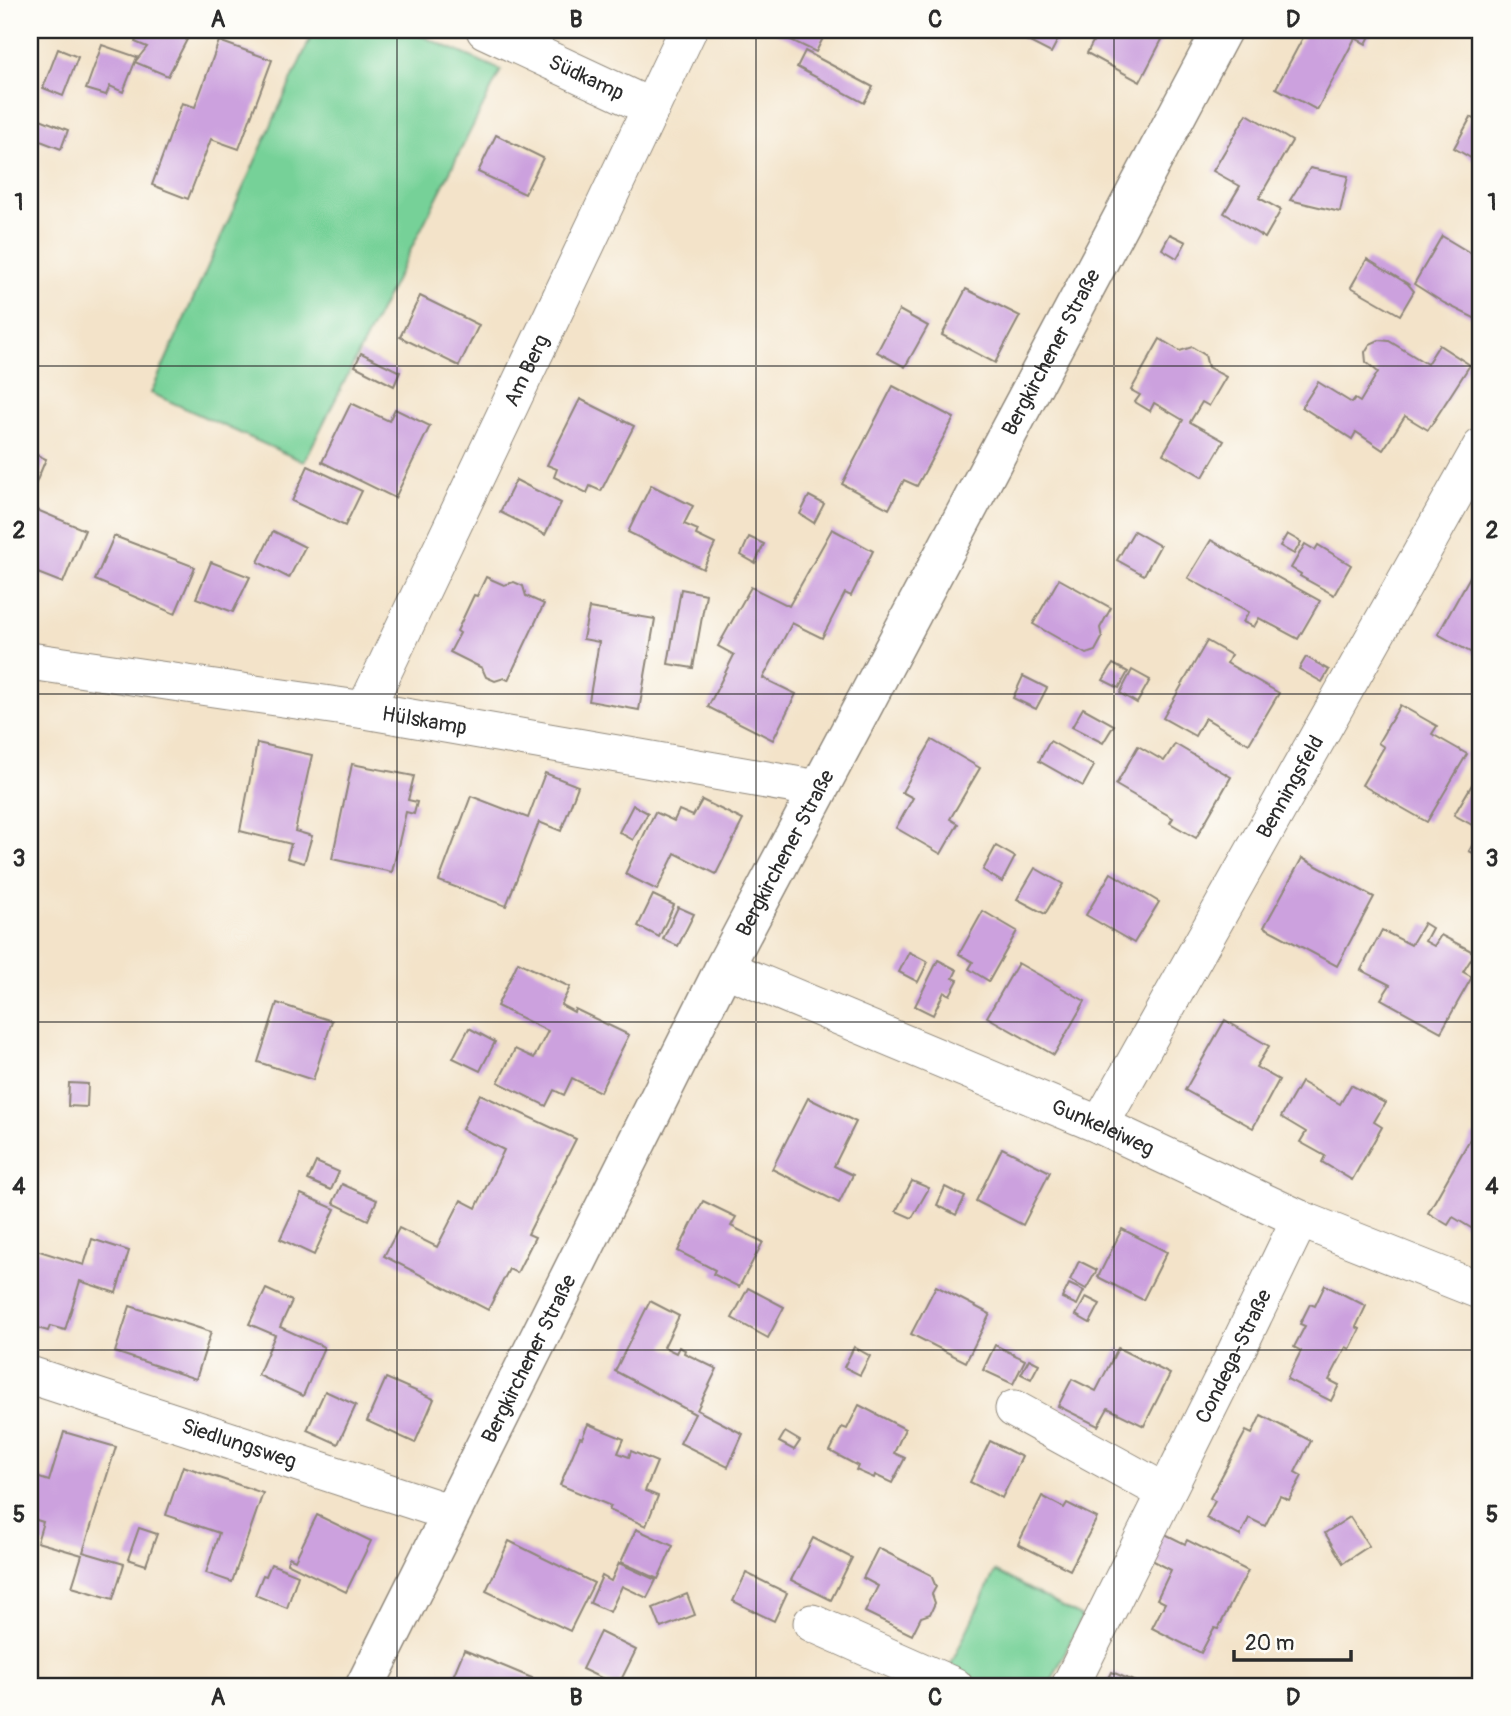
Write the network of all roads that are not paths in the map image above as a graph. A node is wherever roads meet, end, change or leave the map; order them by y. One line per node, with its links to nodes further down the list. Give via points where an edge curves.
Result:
1 (485, 30): 4 (street, Südkamp)
2 (688, 30): 4 (street, Am Berg)
3 (1222, 30): 8 (street, Bergkirchener Straße)
4 (650, 107): 7 (street, Am Berg)
5 (1481, 447): 10 (street, Benningsfeld)
6 (30, 661): 7 (street, Hülskamp)
7 (365, 710): 8 (street, Hülskamp)
8 (818, 789): 9 (street, Bergkirchener Straße)
9 (724, 968): 10 (street, Gunkeleiweg); 16 (street, Bergkirchener Straße)
10 (1100, 1125): 11 (street, Gunkeleiweg)
11 (1300, 1219): 12 (street, Gunkeleiweg); 15 (street, Condega-Straße)
12 (1481, 1291)
13 (30, 1375): 16 (street, Siedlungsweg)
14 (1014, 1409): 15 (street)
15 (1165, 1492): 20 (street, Condega-Straße)
16 (451, 1513): 18 (street, Bergkirchener Straße)
17 (812, 1623): 19 (street)
18 (365, 1686)
19 (954, 1686)
20 (1070, 1686)

